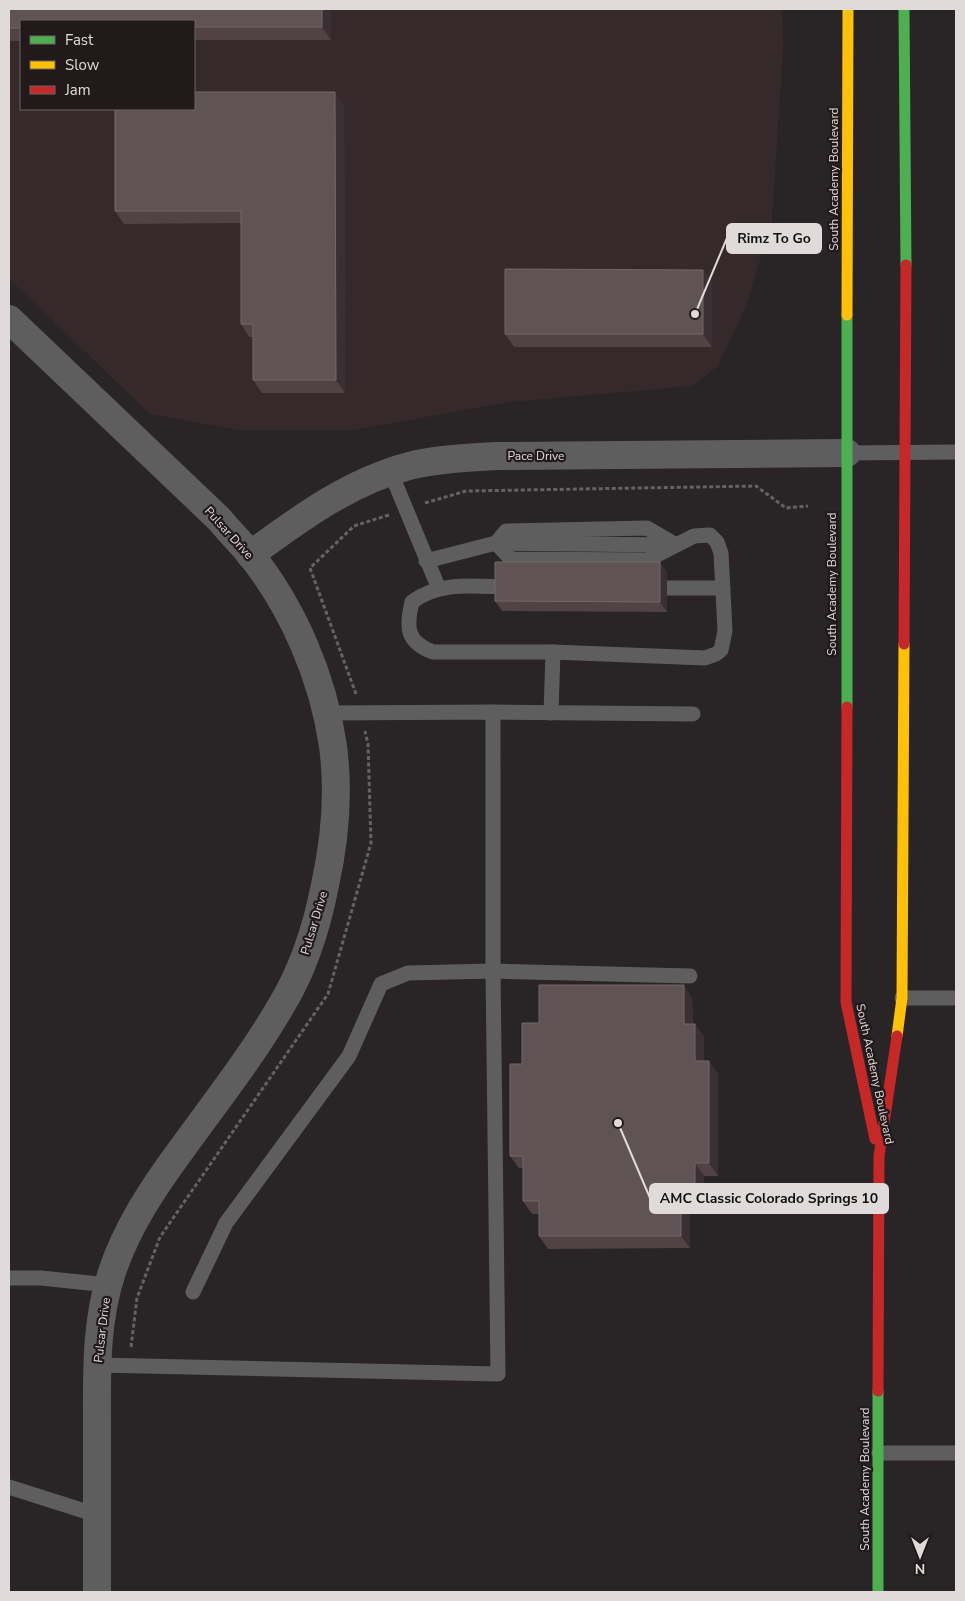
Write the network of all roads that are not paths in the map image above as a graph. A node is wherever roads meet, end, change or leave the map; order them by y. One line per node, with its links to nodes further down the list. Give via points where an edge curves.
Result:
1 (848, 9): 6 (highway, South Academy Boulevard)
2 (904, 9): 4 (highway, South Academy Boulevard)
3 (9, 319): 10 (street, Pulsar Drive, via 219,520)
4 (905, 452): 5 (lane); 6 (lane); 23 (highway, South Academy Boulevard)
5 (956, 452)
6 (847, 453): 7 (street, Pace Drive, via 496,456 446,459 408,466); 25 (highway, South Academy Boulevard, via 846,1002)
7 (391, 473): 10 (street, Pace Drive, via 331,499); 11 (lane)
8 (496, 543): 9 (lane, via 506,531 647,528); 9 (lane, via 511,559 559,560 647,560); 11 (lane)
9 (676, 545): 15 (lane, via 694,536 710,535 721,553)
10 (250, 555): 19 (street, Pulsar Drive, via 285,606 304,645)
11 (426, 561): 13 (lane)
12 (502, 587): 13 (lane)
13 (439, 588): 16 (lane, via 412,602 408,620 412,637 420,647 433,652)
14 (667, 588): 15 (lane)
15 (723, 588): 16 (lane, via 725,631 721,650 716,654 705,658)
16 (553, 652): 18 (lane)
17 (493, 712): 18 (lane); 19 (lane); 21 (lane)
18 (551, 713): 20 (lane)
19 (327, 714): 27 (street, Pulsar Drive, via 333,747 334,821 319,916 309,943 283,1004 163,1174 126,1234)
20 (693, 714)
21 (493, 971): 22 (lane); 28 (lane, via 408,973 381,984 349,1056 226,1223); 29 (lane, via 498,1374)
22 (690, 976)
23 (902, 998): 24 (lane); 25 (highway, South Academy Boulevard)
24 (956, 998)
25 (879, 1156): 30 (highway, South Academy Boulevard)
26 (9, 1278): 27 (lane)
27 (108, 1285): 29 (street, Pulsar Drive)
28 (193, 1292)
29 (97, 1365): 33 (street, Pulsar Drive)
30 (879, 1453): 31 (lane); 35 (highway, South Academy Boulevard)
31 (956, 1453)
32 (9, 1487): 33 (lane)
33 (97, 1515): 34 (street, Pulsar Drive)
34 (97, 1592)
35 (878, 1592)

